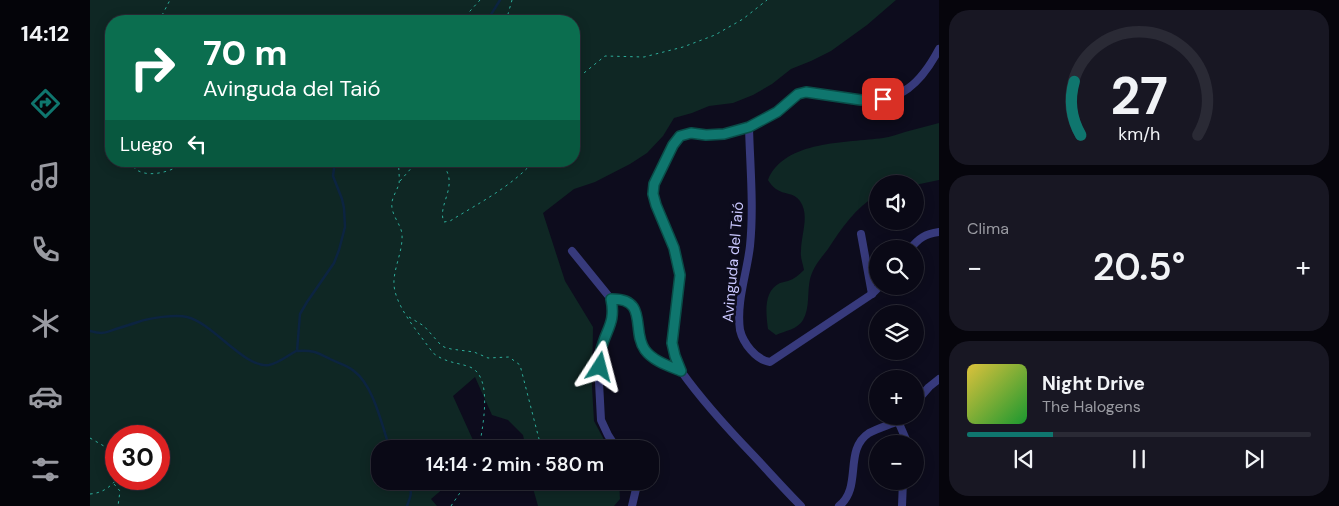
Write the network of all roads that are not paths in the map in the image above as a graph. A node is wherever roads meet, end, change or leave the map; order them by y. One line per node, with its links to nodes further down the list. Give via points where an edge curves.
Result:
1 (939, 49): 2 (street, via 918,80 901,94 861,100 806,92)
2 (749, 127): 8 (street, Avinguda del Taió, via 752,210 740,322 742,337 749,347 763,361 770,362); 10 (street, via 724,134 680,136 654,184 656,205 674,248 680,275 672,343)
3 (939, 232): 5 (street)
4 (861, 234): 7 (street)
5 (917, 240)
6 (572, 251): 9 (street)
7 (869, 278)
8 (870, 295)
9 (611, 299): 10 (street, via 629,302 637,315 643,348 650,356); 14 (street, via 612,319 601,352 599,382 601,420)
10 (681, 371): 18 (street, via 714,414)
11 (939, 379): 12 (street)
12 (924, 393)
13 (888, 425): 19 (street, via 861,441 855,452 851,488)
14 (611, 440)
15 (636, 490): 17 (street)
16 (903, 490): 20 (street)
17 (632, 506)
18 (801, 506)
19 (839, 506)
20 (902, 506)

